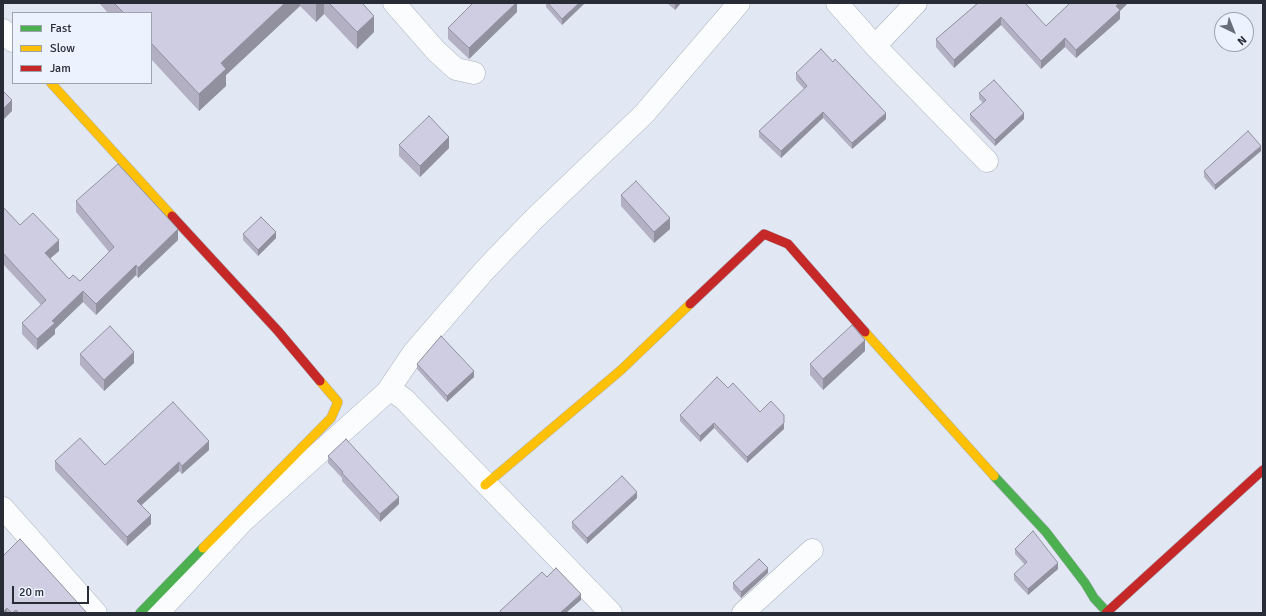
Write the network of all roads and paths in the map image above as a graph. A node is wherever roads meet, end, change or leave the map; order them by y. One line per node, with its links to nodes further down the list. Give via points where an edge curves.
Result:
1 (394, 3): 8 (street, via 437,52 456,69)
2 (739, 3): 11 (street, via 644,114 535,218 484,271 414,352)
3 (837, 3): 7 (street)
4 (916, 3): 7 (street)
5 (3, 30): 6 (street)
6 (12, 40)
7 (875, 46): 10 (street)
8 (474, 73)
9 (52, 84): 17 (street, via 278,331 338,402 331,418)
10 (987, 161)
11 (387, 392): 13 (street, via 394,392 404,398); 18 (street, via 243,521)
12 (1263, 470): 21 (street)
13 (485, 485): 19 (street); 21 (street, via 621,370 764,234 788,244 930,406 1046,532)
14 (3, 508): 16 (street)
15 (812, 550): 20 (street)
16 (96, 613)
17 (140, 613)
18 (158, 613)
19 (611, 613)
20 (743, 613)
21 (1106, 613)

